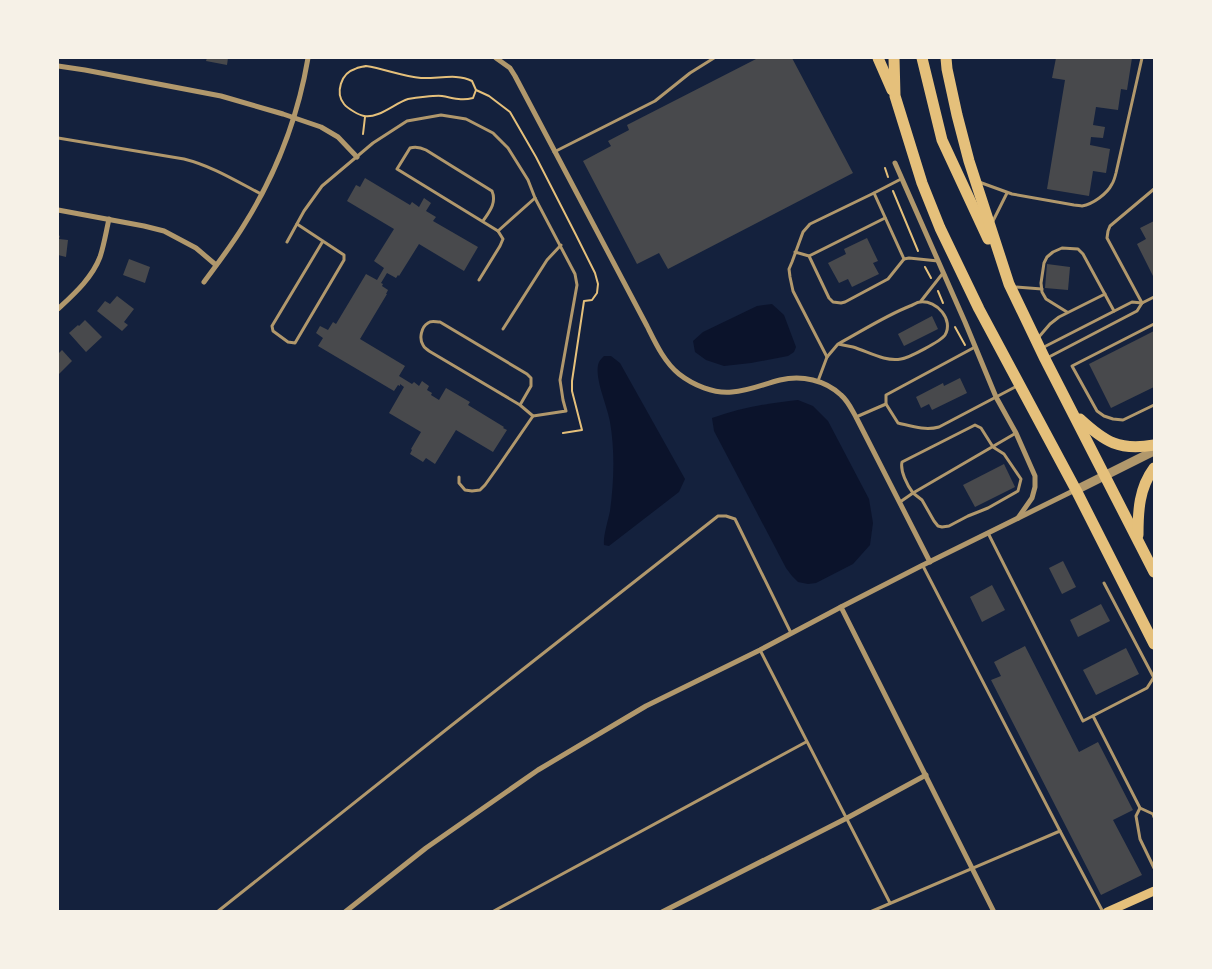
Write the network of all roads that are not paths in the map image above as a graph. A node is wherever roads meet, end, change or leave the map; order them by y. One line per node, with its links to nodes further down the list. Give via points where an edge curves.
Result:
1 (308, 58): 11 (street)
2 (496, 58): 13 (street, via 515,76)
3 (714, 58): 13 (lane, via 655,101)
4 (878, 58): 10 (highway)
5 (894, 58): 10 (highway)
6 (922, 58): 41 (highway, via 942,140)
7 (946, 58): 17 (highway, via 957,115)
8 (1142, 58): 20 (lane, via 1116,173 1104,194 1082,206)
9 (58, 66): 11 (street, via 221,96)
10 (895, 96): 57 (highway, via 922,183 940,228)
11 (294, 118): 14 (street, via 338,137); 21 (street)
12 (58, 138): 21 (lane, via 199,163)
13 (554, 152): 56 (street, via 658,348 678,373 717,392 732,392 792,378)
14 (357, 157): 22 (lane, via 407,122 441,114 466,119 493,133 508,148); 27 (lane, via 322,186)
15 (895, 163): 16 (street)
16 (902, 179): 19 (lane); 36 (street)
17 (976, 180): 20 (lane); 28 (highway)
18 (1154, 189): 46 (lane, via 1110,226 1107,238)
19 (874, 193): 24 (lane); 33 (lane, via 810,224)
20 (1007, 193): 28 (lane)
21 (262, 194): 37 (street)
22 (536, 198): 29 (lane); 32 (lane)
23 (58, 210): 25 (street)
24 (885, 218): 34 (lane); 35 (lane)
25 (109, 219): 37 (street, via 164,231 196,248); 47 (street, via 99,259 91,274)
26 (483, 221): 26 (lane, via 397,169 410,148 426,150 492,191 494,200); 29 (lane)
27 (297, 224): 30 (lane); 31 (lane)
28 (990, 226): 41 (highway)
29 (498, 231): 39 (lane, via 503,238 500,246)
30 (323, 241): 30 (lane, via 344,255 344,260 295,343 288,342 273,331 272,326)
31 (287, 242)
32 (560, 245): 51 (lane); 63 (lane, via 577,285 560,380 566,412)
33 (795, 252): 34 (lane); 55 (lane, via 790,269 793,291)
34 (809, 256): 35 (lane, via 829,298 841,303 888,279)
35 (904, 260): 36 (lane)
36 (938, 261): 38 (street)
37 (216, 265): 40 (street)
38 (943, 272): 45 (lane); 53 (street)
39 (479, 280)
40 (204, 282)
41 (1010, 285): 42 (lane); 54 (highway)
42 (1042, 289): 43 (lane, via 1047,257 1062,248 1072,248 1083,254); 49 (lane, via 1046,299)
43 (1105, 294): 48 (lane); 49 (lane)
44 (1154, 297): 46 (lane)
45 (920, 302): 52 (lane); 52 (lane, via 940,309 947,320 944,337 924,349 902,359 882,358)
46 (1142, 303): 48 (lane, via 1132,302); 54 (lane, via 1137,311)
47 (58, 309)
48 (1114, 311): 54 (lane)
49 (1067, 312): 54 (lane, via 1050,324)
50 (1154, 324): 60 (lane, via 1072,366 1096,411 1104,416 1123,420)
51 (504, 329)
52 (838, 344): 55 (lane)
53 (975, 347): 58 (street); 59 (lane, via 886,395)
54 (1040, 349): 62 (highway)
55 (827, 357): 56 (lane)
56 (818, 381): 64 (street, via 842,395)
57 (1020, 384): 58 (lane); 72 (highway)
58 (996, 397): 59 (lane, via 932,429 898,424); 65 (street)
59 (886, 404): 64 (lane)
60 (1154, 405)
61 (520, 406): 61 (lane, via 422,345 423,329 428,322 440,322 527,374 531,378 531,386); 63 (lane)
62 (1074, 415): 66 (highway, via 1118,445); 70 (highway)
63 (533, 416): 71 (lane, via 480,490 465,490 459,483)
64 (856, 417): 74 (street)
65 (1016, 432): 67 (lane); 75 (street, via 1035,476 1032,498)
66 (1154, 445)
67 (993, 447): 73 (lane); 73 (lane, via 981,428 975,425 902,462 901,468); 73 (lane, via 1004,454 1021,479 1018,491 988,508 942,527)
68 (1154, 451): 70 (street)
69 (1154, 468): 77 (highway, via 1140,501)
70 (1105, 475): 72 (street); 77 (highway)
71 (459, 477)
72 (1076, 490): 75 (street); 84 (highway)
73 (913, 492): 74 (lane)
74 (899, 502): 78 (street)
75 (1017, 519): 76 (street)
76 (988, 533): 78 (street); 87 (lane, via 1083,722)
77 (1138, 539): 80 (highway)
78 (930, 562): 79 (street)
79 (923, 566): 82 (street); 93 (lane)
80 (1154, 572)
81 (1104, 583): 86 (lane)
82 (841, 607): 83 (street); 89 (street)
83 (791, 633): 85 (street); 98 (lane, via 735,519 718,516)
84 (1154, 644)
85 (760, 650): 88 (lane); 99 (street, via 646,706 538,770 426,848)
86 (1154, 678): 87 (lane, via 1147,688)
87 (1093, 716): 90 (lane)
88 (806, 742): 92 (lane); 100 (lane)
89 (926, 775): 92 (street); 94 (street)
90 (1140, 808): 91 (lane); 95 (lane, via 1136,816 1140,839)
91 (1154, 817)
92 (847, 818): 97 (lane); 101 (street)
93 (1060, 831): 94 (lane); 104 (lane)
94 (972, 868): 97 (lane); 103 (street)
95 (1154, 868)
96 (1154, 891): 104 (main road)
97 (890, 903): 102 (lane)
98 (217, 912)
99 (345, 912)
100 (492, 912)
101 (662, 912)
102 (870, 912)
103 (994, 912)
104 (1105, 912)

